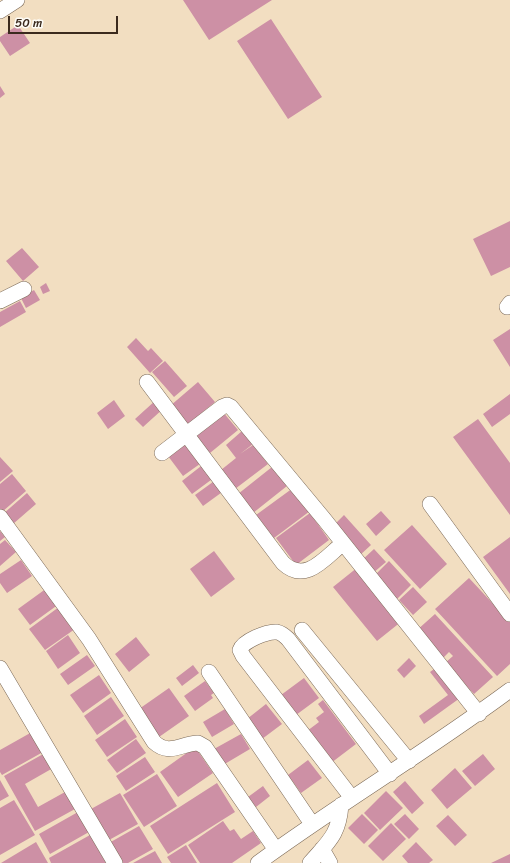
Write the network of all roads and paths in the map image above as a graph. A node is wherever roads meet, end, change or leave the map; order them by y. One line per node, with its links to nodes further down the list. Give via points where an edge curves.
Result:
1 (17, 0): 2 (street)
2 (0, 11)
3 (24, 289): 4 (street)
4 (0, 301)
5 (147, 382): 6 (street)
6 (187, 435): 7 (street); 10 (street, via 283,563 291,570 302,572 312,568); 10 (street, via 222,407 231,407)
7 (162, 453)
8 (430, 504): 11 (street)
9 (0, 517): 22 (street, via 89,639 154,742 160,748 168,750 198,743 205,747)
10 (342, 544): 16 (street)
11 (510, 614)
12 (302, 630): 17 (street)
13 (0, 668): 23 (street)
14 (209, 672): 20 (street)
15 (510, 690): 16 (street)
16 (479, 714): 17 (street)
17 (409, 761): 18 (street)
18 (390, 774): 19 (street); 19 (street, via 288,638 275,632 247,641 240,650 243,656)
19 (347, 802): 20 (street); 21 (street, via 336,831)
20 (312, 824): 22 (street)
21 (322, 849): 25 (street); 26 (street)
22 (276, 850): 24 (street)
23 (115, 863)
24 (258, 863)
25 (310, 863)
26 (330, 863)

